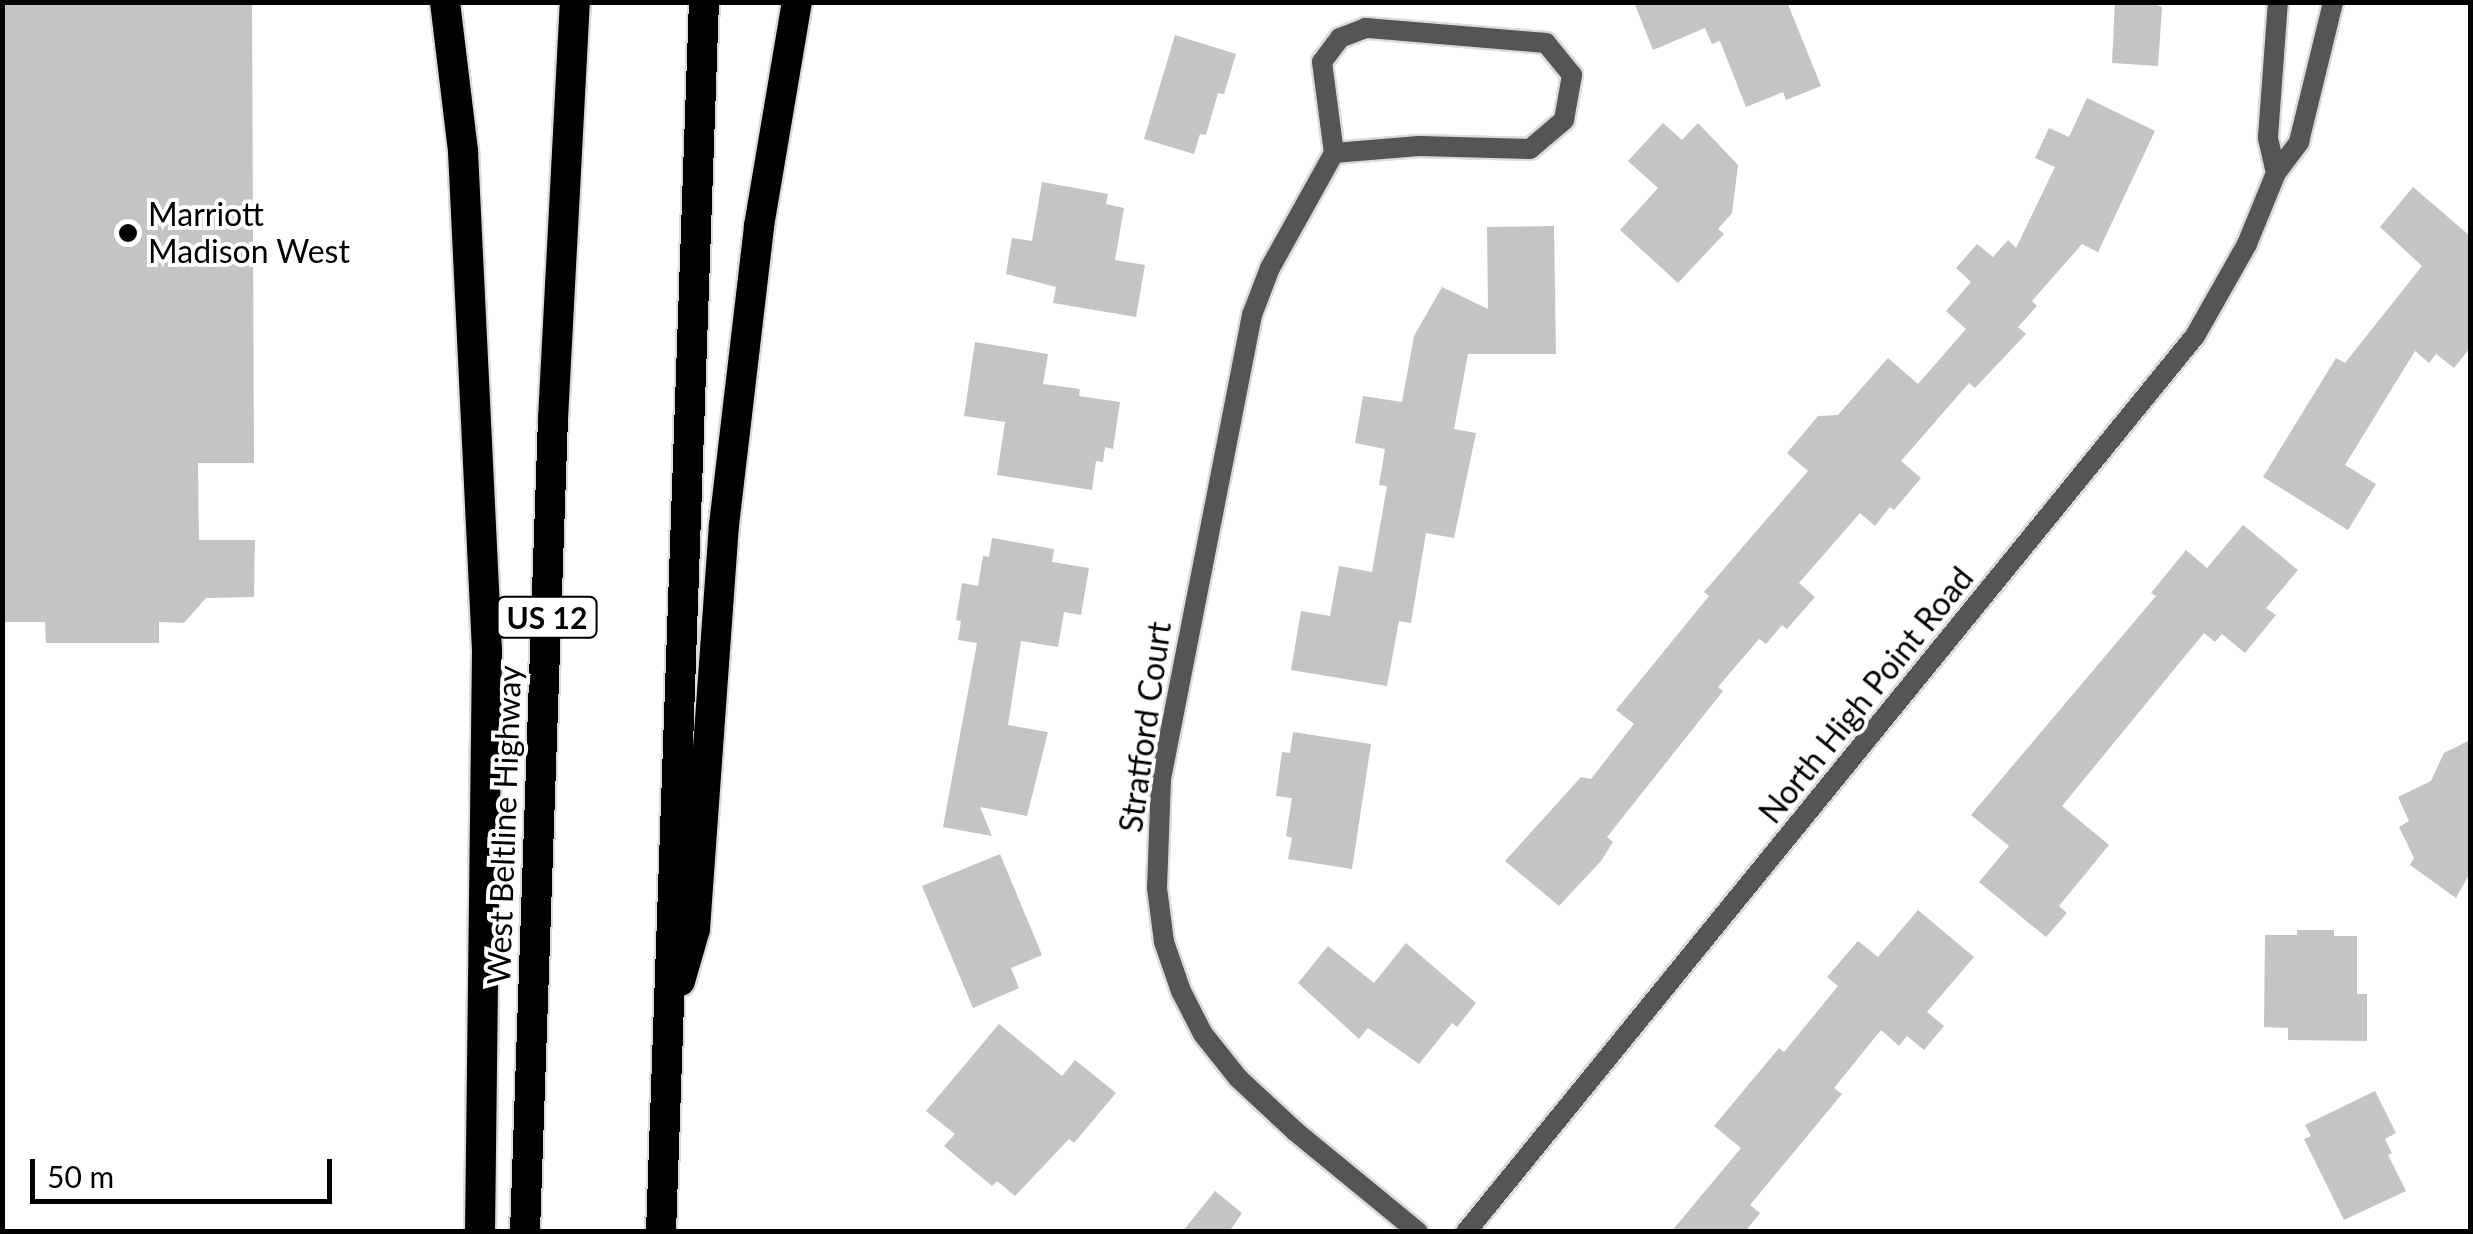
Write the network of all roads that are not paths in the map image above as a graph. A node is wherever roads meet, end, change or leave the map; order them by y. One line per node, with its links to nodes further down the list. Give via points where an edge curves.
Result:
1 (445, 2): 10 (highway, via 464,151 487,651)
2 (575, 2): 11 (highway, West Beltline Highway / US 12, via 553,419)
3 (704, 2): 9 (highway)
4 (797, 2): 9 (highway, via 759,226 724,525 695,928)
5 (2278, 2): 8 (street, via 2268,137)
6 (2332, 2): 8 (street, North High Point Road, via 2298,142)
7 (1334, 153): 7 (street, via 1419,146 1530,149 1564,120 1572,75 1546,43 1366,28 1340,38 1322,62); 13 (street, Stratford Court, via 1270,268 1241,356 1161,778 1157,888 1164,942 1204,1034 1238,1078 1295,1132)
8 (2276, 174): 14 (street, North High Point Road, via 2247,244 2194,336)
9 (667, 1028): 12 (highway)
10 (480, 1232)
11 (525, 1232)
12 (661, 1232)
13 (1418, 1232)
14 (1466, 1232)

